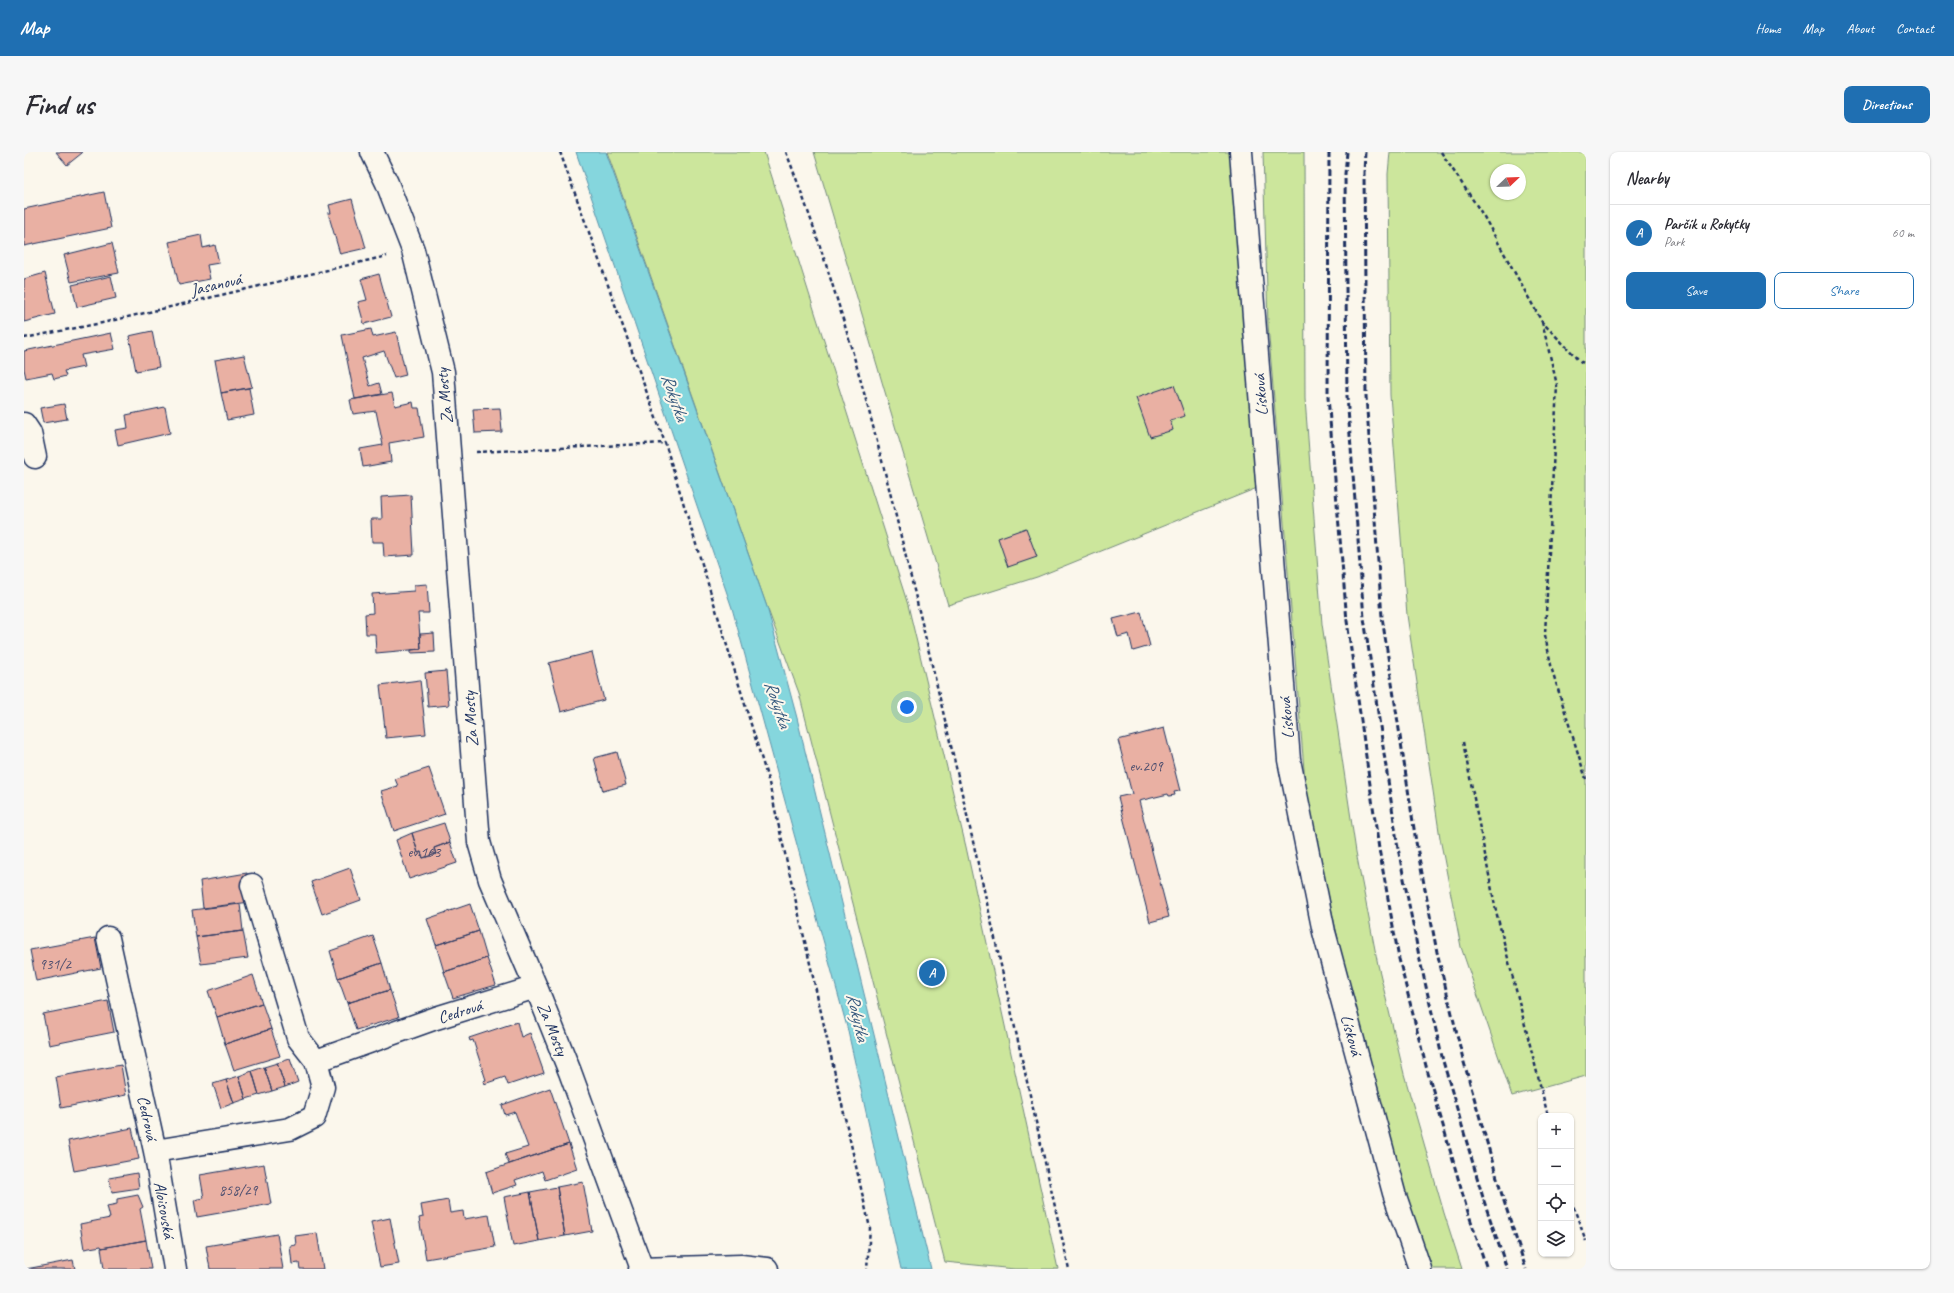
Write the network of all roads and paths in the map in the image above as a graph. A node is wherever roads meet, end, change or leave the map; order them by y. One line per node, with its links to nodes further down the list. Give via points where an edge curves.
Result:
1 (372, 152): 6 (street, Za Mosty)
2 (560, 152): 11 (path)
3 (786, 152): 28 (path, via 846,327 892,497)
4 (1241, 152): 29 (street, Lísková, via 1289,760 1324,932 1394,1193)
5 (1441, 152): 7 (path, via 1483,215)
6 (413, 250): 8 (path, Jasanová, via 102,323); 12 (street, Za Mosty, via 443,372)
7 (1542, 322): 9 (path, via 1581,362); 15 (path, via 1557,385 1545,635 1552,670)
8 (24, 338)
9 (1586, 363)
10 (24, 424): 13 (street, via 30,433)
11 (665, 443): 12 (path); 27 (path, via 769,783 870,1228)
12 (450, 454): 18 (street, Za Mosty, via 479,842 490,880)
13 (35, 457)
14 (1463, 742): 20 (path, via 1496,911)
15 (1586, 779)
16 (252, 885): 19 (street, Cedrová, via 298,1038)
17 (108, 938): 21 (street, Cedrová)
18 (536, 987): 19 (street, Cedrová, via 436,1018); 25 (street, Za Mosty)
19 (316, 1061): 21 (street, Cedrová, via 323,1087 314,1117 290,1128)
20 (1547, 1113)
21 (155, 1151): 24 (street, Aloisovská)
22 (1574, 1208): 23 (path)
23 (1586, 1241)
24 (175, 1269)
25 (642, 1269): 26 (street, via 741,1266)
26 (768, 1269)
27 (867, 1269)
28 (1070, 1269)
29 (1420, 1269)

